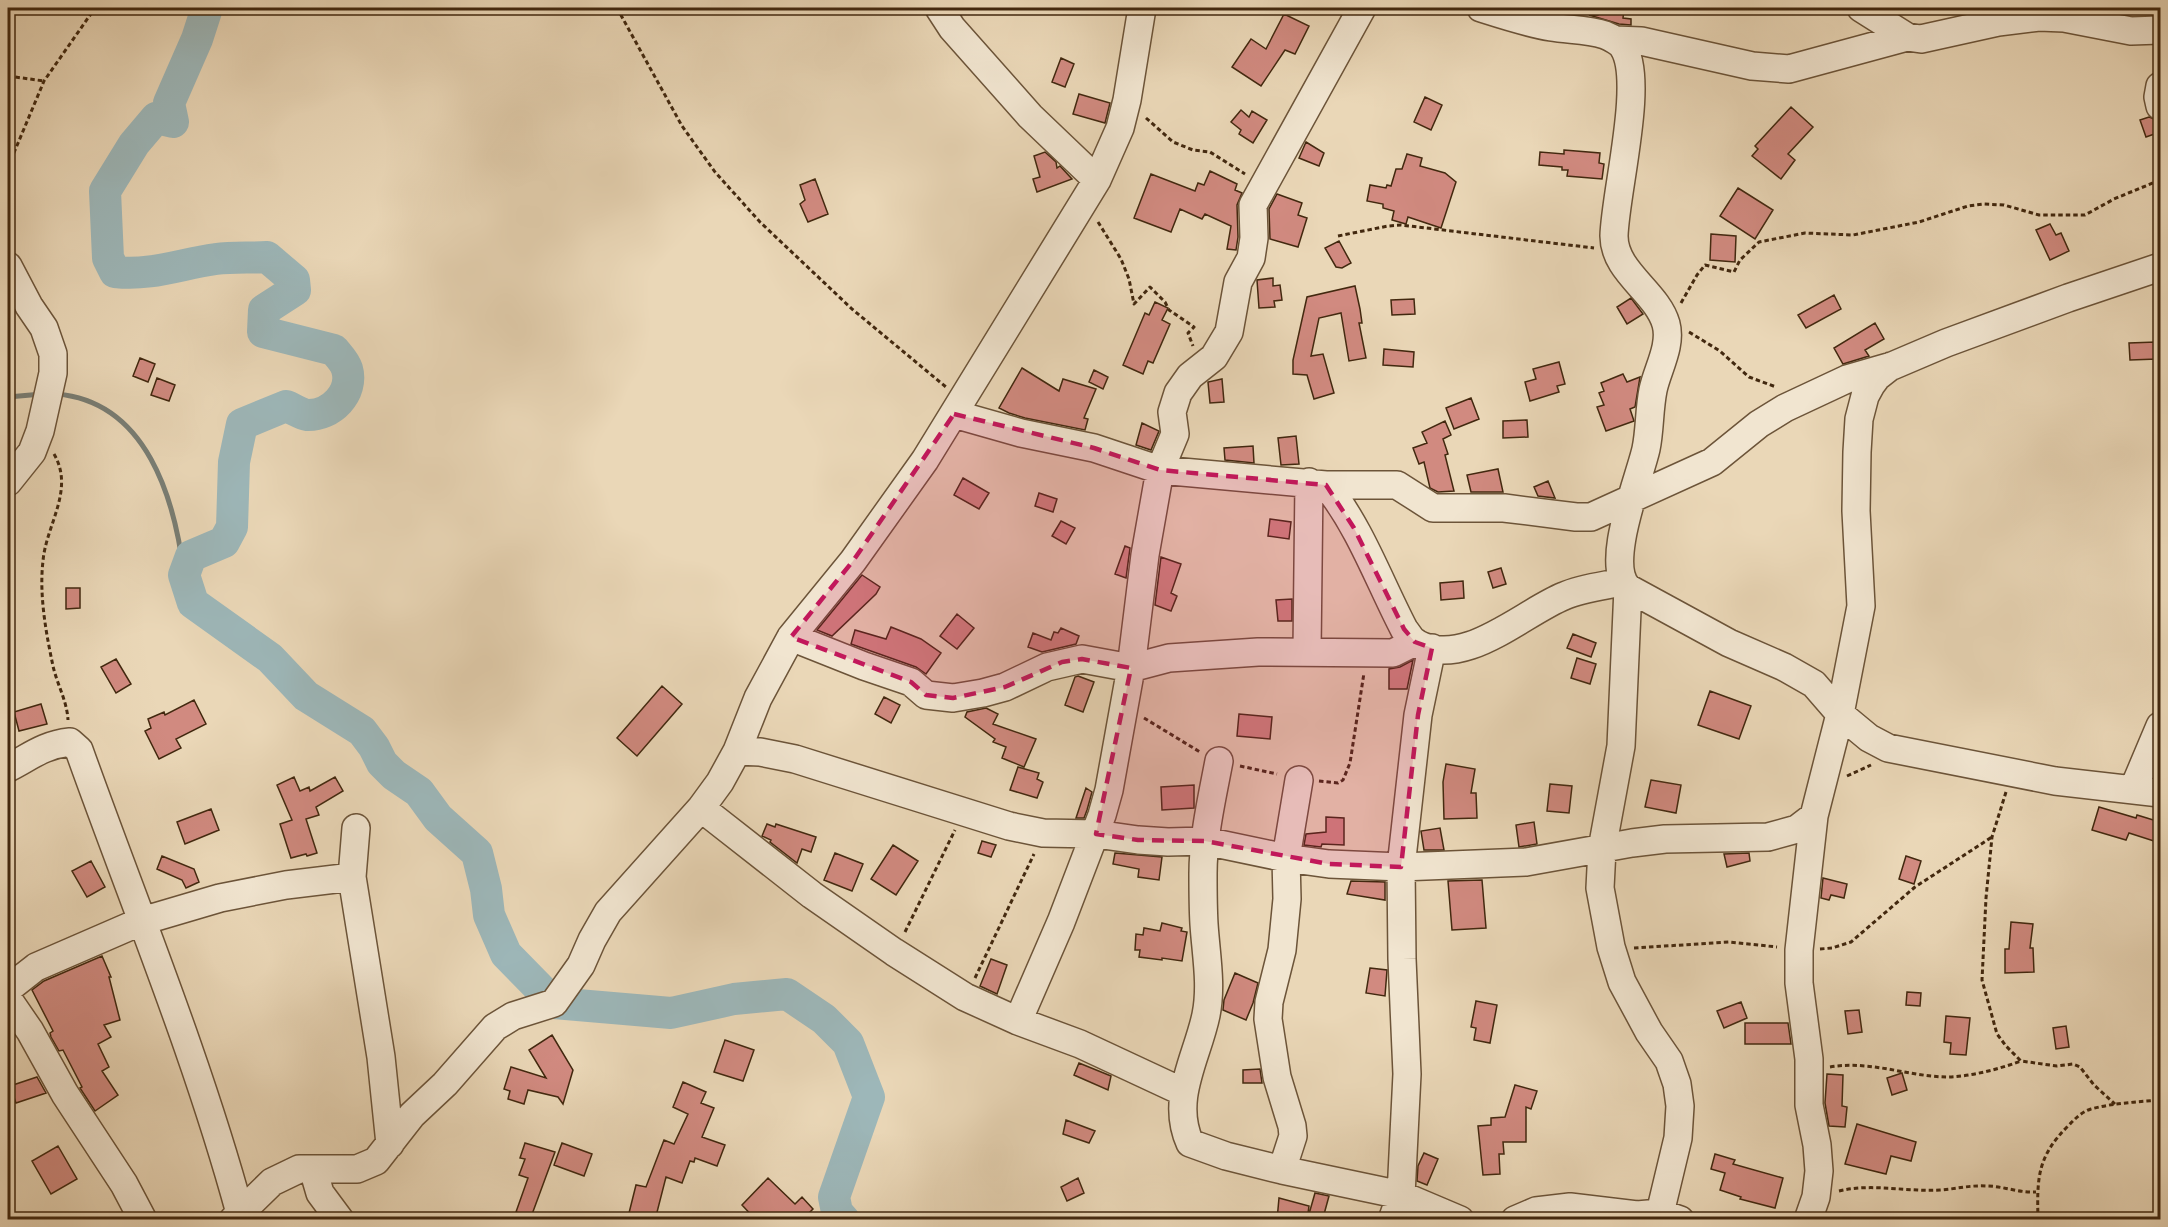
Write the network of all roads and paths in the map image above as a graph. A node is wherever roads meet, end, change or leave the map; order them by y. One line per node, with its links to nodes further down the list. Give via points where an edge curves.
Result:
1 (95, 8): 12 (path)
2 (617, 8): 29 (path, via 682,126 715,172 760,222 927,373)
3 (939, 8): 17 (street, via 1030,116)
4 (1142, 8): 14 (street)
5 (1362, 8): 19 (street)
6 (1481, 8): 10 (street)
7 (1861, 8): 9 (street)
8 (2160, 30): 9 (street, via 2131,31 2080,20 2039,17 1935,37)
9 (1907, 37): 10 (street, via 1789,69 1752,66 1641,41)
10 (1615, 40): 21 (street, via 1623,47 1631,71 1630,112)
11 (8, 76): 12 (path)
12 (44, 81): 16 (path)
13 (2160, 86): 15 (street)
14 (1127, 100): 17 (street, via 1117,136); 19 (path, via 1173,142 1220,157)
15 (2160, 106)
16 (8, 167)
17 (1097, 180): 29 (street)
18 (2160, 180): 25 (path, via 2085,215 2039,215 1984,204 1853,235 1805,233 1759,242 1740,260 1734,272 1706,265)
19 (1263, 185): 27 (street, via 1253,205 1251,258 1238,282 1229,332)
20 (1096, 218): 27 (path, via 1121,259 1134,304 1150,287 1169,310 1194,327 1188,333)
21 (1614, 235): 22 (path, via 1594,248 1401,225); 25 (street, via 1622,261 1658,309)
22 (1338, 236)
23 (8, 266): 30 (street, via 44,328 53,354 50,393)
24 (2160, 267): 26 (street, via 2056,302)
25 (1667, 328): 28 (path, via 1683,329 1720,351 1749,377); 34 (street, via 1642,467)
26 (1892, 366): 34 (street, via 1847,379 1805,398 1759,424 1712,462); 42 (street, via 1871,385 1859,419 1856,511 1861,606)
27 (1203, 367): 31 (street, via 1190,376 1178,393 1172,412 1175,434)
28 (1778, 388)
29 (959, 407): 31 (street, via 1021,433 1094,448); 36 (street, via 854,561)
30 (40, 431): 32 (street, via 32,452); 44 (path, via 57,459 61,478 59,505 44,553 43,581 45,618 54,668 68,713)
31 (1160, 470): 33 (street); 40 (street)
32 (8, 482)
33 (1318, 483): 34 (street, via 1397,485 1433,508 1504,508 1576,517 1591,517); 37 (street, via 1335,496 1354,528 1404,629); 38 (street)
34 (1631, 499): 35 (street, via 1620,549 1620,573)
35 (1625, 585): 37 (street, via 1563,596 1491,638 1467,646 1444,650); 42 (street, via 1729,643 1814,684); 61 (street, via 1621,746)
36 (791, 637): 40 (street, via 911,682 926,696 953,698 983,693 1062,662 1082,659); 45 (street, via 758,698)
37 (1423, 645): 39 (street, via 1393,653); 63 (street)
38 (1307, 651): 39 (street); 40 (street, via 1168,658)
39 (1366, 652): 50 (path, via 1350,763 1343,780)
40 (1131, 668): 41 (street)
41 (1124, 706): 46 (path); 58 (street, via 1109,790)
42 (1840, 714): 49 (street, via 1888,748); 53 (street)
43 (2160, 726): 51 (street)
44 (70, 742): 48 (street, via 53,744); 65 (street, via 79,750)
45 (737, 751): 54 (street); 55 (street, via 795,759)
46 (1219, 761): 50 (path); 60 (street)
47 (1879, 762): 53 (path, via 1852,773)
48 (8, 768)
49 (2012, 772): 51 (street); 59 (path)
50 (1299, 780): 62 (street)
51 (2133, 790): 52 (street)
52 (2160, 793)
53 (1817, 803): 61 (street, via 1797,830 1768,837 1665,839); 67 (street)
54 (700, 808): 68 (street, via 812,895); 78 (street, via 608,912 581,965 554,1003 495,1027)
55 (963, 812): 57 (street); 68 (path)
56 (357, 828): 64 (street)
57 (1043, 833): 58 (street); 70 (path)
58 (1096, 834): 60 (street, via 1138,840); 72 (street)
59 (1992, 837): 67 (path, via 1916,887 1851,942 1832,948); 73 (path, via 1982,980 1997,1034)
60 (1205, 841): 62 (street); 75 (street, via 1204,924 1210,986 1206,1015)
61 (1602, 849): 63 (street, via 1526,862); 66 (street, via 1600,888)
62 (1286, 858): 63 (street); 80 (street, via 1282,950 1268,1018 1277,1077 1293,1136)
63 (1401, 867): 82 (street, via 1407,1074)
64 (352, 877): 65 (street, via 220,897); 78 (street, via 381,1057)
65 (142, 921): 69 (street, via 36,967); 84 (street, via 219,1137)
66 (1611, 947): 67 (path, via 1729,942); 85 (street, via 1622,982 1669,1061 1677,1084 1680,1106)
67 (1799, 950): 74 (street)
68 (894, 952): 70 (street)
69 (8, 989)
70 (965, 997): 72 (street)
71 (8, 999): 86 (street)
72 (1018, 1021): 75 (street, via 1080,1044)
73 (2021, 1061): 74 (path, via 1948,1077 1858,1065); 77 (path, via 2080,1067)
74 (1808, 1073): 83 (street, via 1819,1171)
75 (1183, 1092): 80 (street, via 1182,1120 1190,1143)
76 (2160, 1100): 77 (path)
77 (2115, 1104): 81 (path, via 2079,1115 2055,1139 2042,1165)
78 (390, 1144): 79 (street, via 376,1161 357,1169)
79 (313, 1169): 84 (street, via 299,1169 272,1182); 87 (street, via 320,1193)
80 (1282, 1170): 82 (street)
81 (2036, 1192): 83 (path, via 1965,1185 1940,1190 1868,1188 1843,1190); 90 (path)
82 (1396, 1207): 88 (street)
83 (1812, 1208)
84 (237, 1216)
85 (1670, 1216): 89 (street, via 1570,1208 1536,1211)
86 (143, 1220)
87 (340, 1220)
88 (1460, 1220)
89 (1515, 1220)
90 (2038, 1220)

